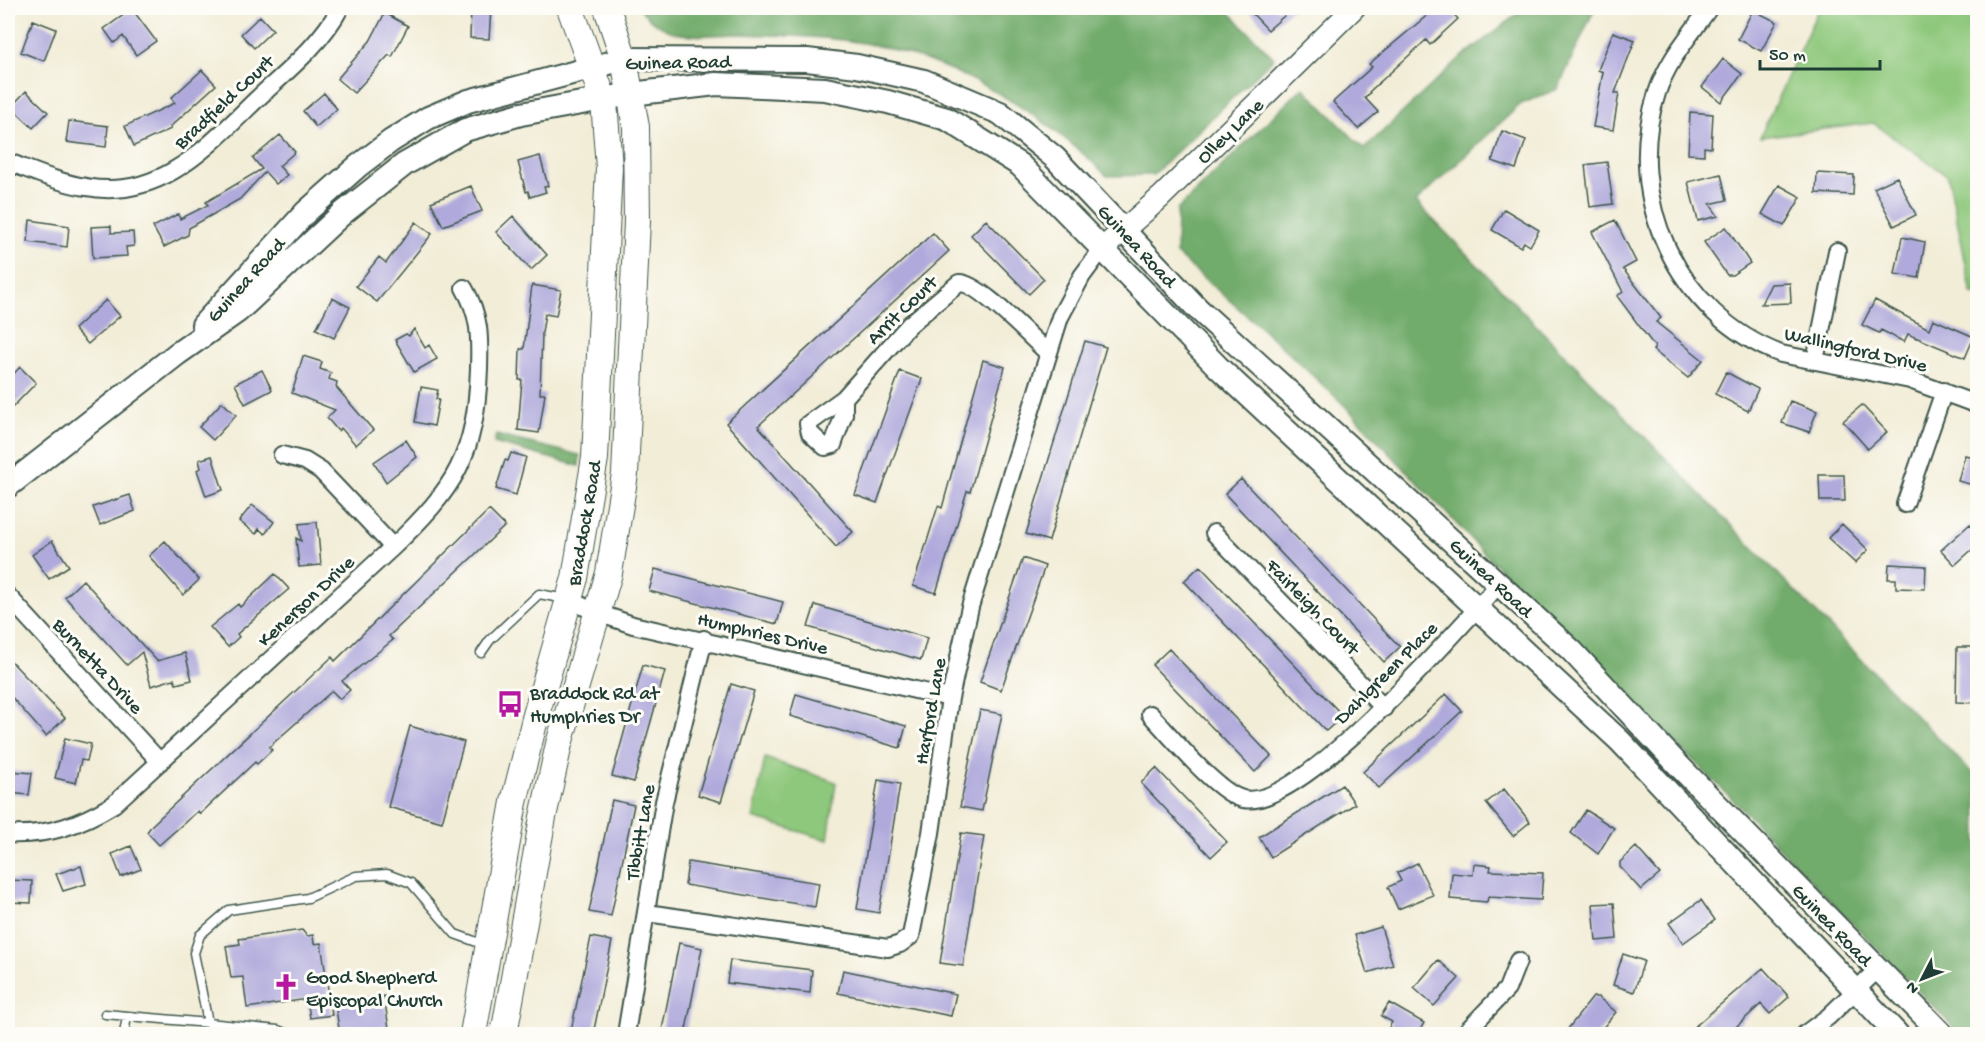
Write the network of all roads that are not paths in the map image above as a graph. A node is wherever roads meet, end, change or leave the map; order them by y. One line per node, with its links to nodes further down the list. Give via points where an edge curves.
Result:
1 (340, 8): 10 (street, Bradfield Court, via 309,50 199,155 161,179 120,189 93,188)
2 (570, 8): 7 (main road, Braddock Road)
3 (607, 8): 6 (main road, Braddock Road)
4 (1354, 8): 11 (street, Olley Lane)
5 (1709, 8): 17 (street, Wallingford Drive, via 1671,61 1653,107 1648,177 1658,228 1678,270 1715,314 1765,348)
6 (624, 59): 7 (main road, Guinea Road); 8 (main road, Braddock Road); 11 (main road, Guinea Road, via 807,60 924,81 1000,112 1055,158)
7 (592, 68): 9 (main road, Braddock Road); 16 (main road, Guinea Road, via 468,101 428,118 391,141 306,212)
8 (631, 94): 9 (main road, Guinea Road); 12 (main road, Guinea Road, via 716,84 825,89 947,119 1020,165); 30 (main road, Braddock Road, via 636,127 637,221 626,463 609,573)
9 (604, 101): 16 (main road, Guinea Road, via 521,114 465,130 405,164 343,213 238,311); 28 (main road, Braddock Road, via 609,168 595,458)
10 (8, 162)
11 (1124, 231): 12 (street, Olley Lane); 26 (main road, Guinea Road, via 1213,323)
12 (1102, 249): 15 (street, Harford Lane, via 1060,317); 29 (main road, Guinea Road, via 1219,368)
13 (1837, 251): 17 (street)
14 (464, 288): 25 (street, Kenerson Drive, via 474,306 480,332 472,435 463,462 447,489)
15 (1048, 353): 19 (street, Arrit Court, via 982,294 966,282 959,283 909,325); 33 (street, Harford Lane, via 970,607)
16 (177, 354): 22 (main road, Guinea Road)
17 (1815, 361): 18 (street, Wallingford Drive, via 1910,380)
18 (1944, 391): 20 (street, Wallingford Drive); 23 (street)
19 (844, 398)
20 (1977, 405)
21 (282, 454): 25 (street, via 321,471)
22 (8, 486)
23 (1905, 504)
24 (1214, 533): 34 (street, Fairleigh Court)
25 (393, 548): 36 (street, Kenerson Drive)
26 (1500, 583): 29 (street, Dahlgreen Place); 41 (main road, Guinea Road, via 1572,651)
27 (8, 596): 36 (street, Burnetta Drive)
28 (569, 600): 30 (street, Humphries Drive); 32 (lane, via 539,594 490,640); 39 (main road, Braddock Road, via 514,802)
29 (1478, 606): 34 (street, Dahlgreen Place); 42 (main road, Guinea Road, via 1620,741)
30 (598, 614): 31 (street, Humphries Drive); 46 (main road, Braddock Road, via 556,754)
31 (704, 639): 33 (street, Humphries Drive); 38 (street, Tibbitt Lane, via 664,802)
32 (482, 653)
33 (950, 698): 38 (street, Harford Lane, via 931,833 911,936 900,945 888,948)
34 (1383, 708): 35 (street, Dahlgreen Place, via 1304,774 1256,800 1242,799 1224,790)
35 (1150, 714)
36 (159, 762): 37 (street, Kenerson Drive, via 114,804 91,818 44,833)
37 (8, 834)
38 (647, 913): 50 (street, Tibbitt Lane)
39 (488, 946): 45 (lane, via 455,934 411,883 387,874 356,876 308,898 229,910 200,935 194,953); 46 (main road, via 501,960 497,1004); 49 (main road, Braddock Road)
40 (1518, 961): 51 (street, via 1507,989)
41 (1878, 969): 42 (street); 54 (main road, Guinea Road)
42 (1855, 991): 52 (street); 53 (main road, Guinea Road)
43 (105, 1014): 44 (lane)
44 (127, 1016): 45 (lane); 47 (lane)
45 (208, 1023): 48 (lane, via 278,1030)
46 (505, 1025)
47 (124, 1035)
48 (288, 1035)
49 (473, 1035)
50 (626, 1035)
51 (1464, 1035)
52 (1805, 1035)
53 (1897, 1035)
54 (1942, 1035)

